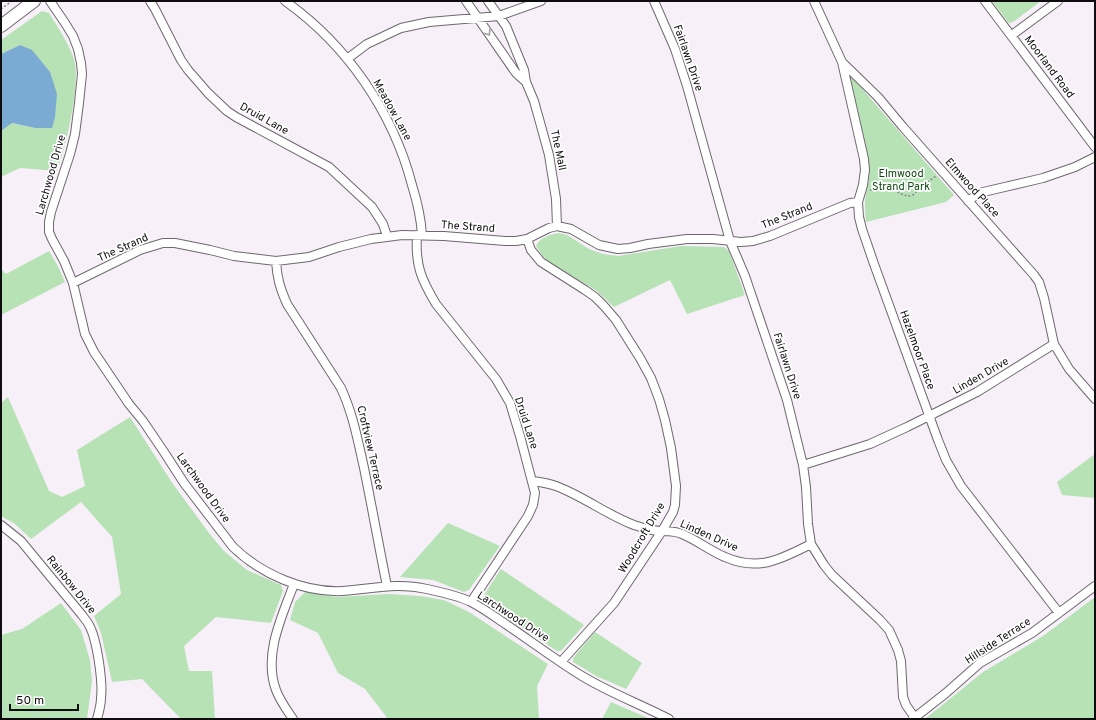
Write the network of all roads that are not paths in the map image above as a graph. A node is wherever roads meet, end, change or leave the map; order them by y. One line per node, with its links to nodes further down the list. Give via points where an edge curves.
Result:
1 (34, 1): 14 (main road)
2 (50, 1): 29 (street, Larchwood Drive, via 73,36 82,74 75,134 49,222 52,240)
3 (150, 1): 25 (street, Druid Lane, via 188,70 208,94 236,117 329,167 372,207)
4 (285, 1): 16 (street, Meadow Lane, via 313,24)
5 (466, 1): 13 (street, The Mall)
6 (488, 1): 12 (street, The Mall)
7 (541, 1): 12 (street)
8 (654, 1): 27 (street, Fairlawn Drive, via 675,49 687,86)
9 (814, 1): 17 (street, Elmwood Place)
10 (985, 1): 15 (street, Moorland Road)
11 (1058, 1): 15 (street)
12 (499, 16): 13 (street); 18 (street, The Mall, via 506,26 524,70)
13 (478, 18): 16 (street, via 430,22 401,28 367,44); 18 (street, The Mall, one-way to 18, via 516,73)
14 (1, 26)
15 (1012, 36): 19 (street, Moorland Road)
16 (347, 58): 24 (street, Meadow Lane, via 369,88 401,149 421,222)
17 (842, 62): 21 (street, Elmwood Place, via 878,98); 22 (street, Hazelmoor Place, via 864,159 865,170)
18 (526, 82): 23 (street, The Mall, via 542,126 556,199)
19 (1095, 147)
20 (1095, 157): 21 (street, via 1043,178 979,193)
21 (968, 201): 30 (street, Elmwood Place, via 1039,282)
22 (858, 202): 27 (street, The Strand, via 754,241); 32 (street, Hazelmoor Place, via 864,236)
23 (557, 226): 26 (street, The Strand); 27 (street, The Strand, via 571,229 599,245 618,249 687,239)
24 (419, 235): 25 (street, The Strand); 26 (street, The Strand, via 505,241); 34 (street, Druid Lane, via 416,245 424,283 436,304 496,379 510,403)
25 (387, 236): 28 (street, The Strand, via 309,257)
26 (527, 239): 36 (street, Woodcroft Drive, via 531,250 541,262 595,297 611,314 651,378 665,420 676,486 673,512)
27 (730, 240): 33 (street, Fairlawn Drive, via 773,357)
28 (276, 261): 29 (street, The Strand, via 163,243 140,250); 39 (street, Croftview Terrace, via 280,289 287,304 341,388 353,418)
29 (73, 283): 38 (street, Larchwood Drive, via 85,334 94,352 184,484 238,552 255,565)
30 (1054, 344): 31 (street, Elmwood Place, via 1069,369); 32 (street, Linden Drive, via 977,392)
31 (1095, 399)
32 (929, 415): 33 (street, Linden Drive, via 870,444); 42 (street, Hazelmoor Place, via 946,460 961,486)
33 (803, 464): 37 (street, Fairlawn Drive)
34 (532, 481): 36 (street, Linden Drive, via 555,486 636,526); 41 (street, Druid Lane, via 535,493 528,516)
35 (1, 525): 45 (street, Rainbow Drive, via 22,541 89,625 98,655 102,696)
36 (662, 531): 37 (street, Linden Drive, via 683,534 725,557 751,564 775,561); 43 (street, Woodcroft Drive, via 614,603)
37 (812, 544): 44 (street, Fairlawn Drive, via 832,575 889,630 901,661 903,697)
38 (294, 584): 39 (street, Larchwood Drive, via 341,591); 46 (street, via 273,646 272,659 276,690)
39 (387, 586): 41 (street, Larchwood Drive, via 427,589)
40 (1095, 586): 42 (street)
41 (471, 602): 43 (street, Larchwood Drive)
42 (1059, 613): 44 (street, Hillside Terrace, via 1018,642 980,663)
43 (561, 662): 47 (street, Larchwood Drive, via 598,686)
44 (914, 718)
45 (96, 719)
46 (294, 719)
47 (669, 719)

